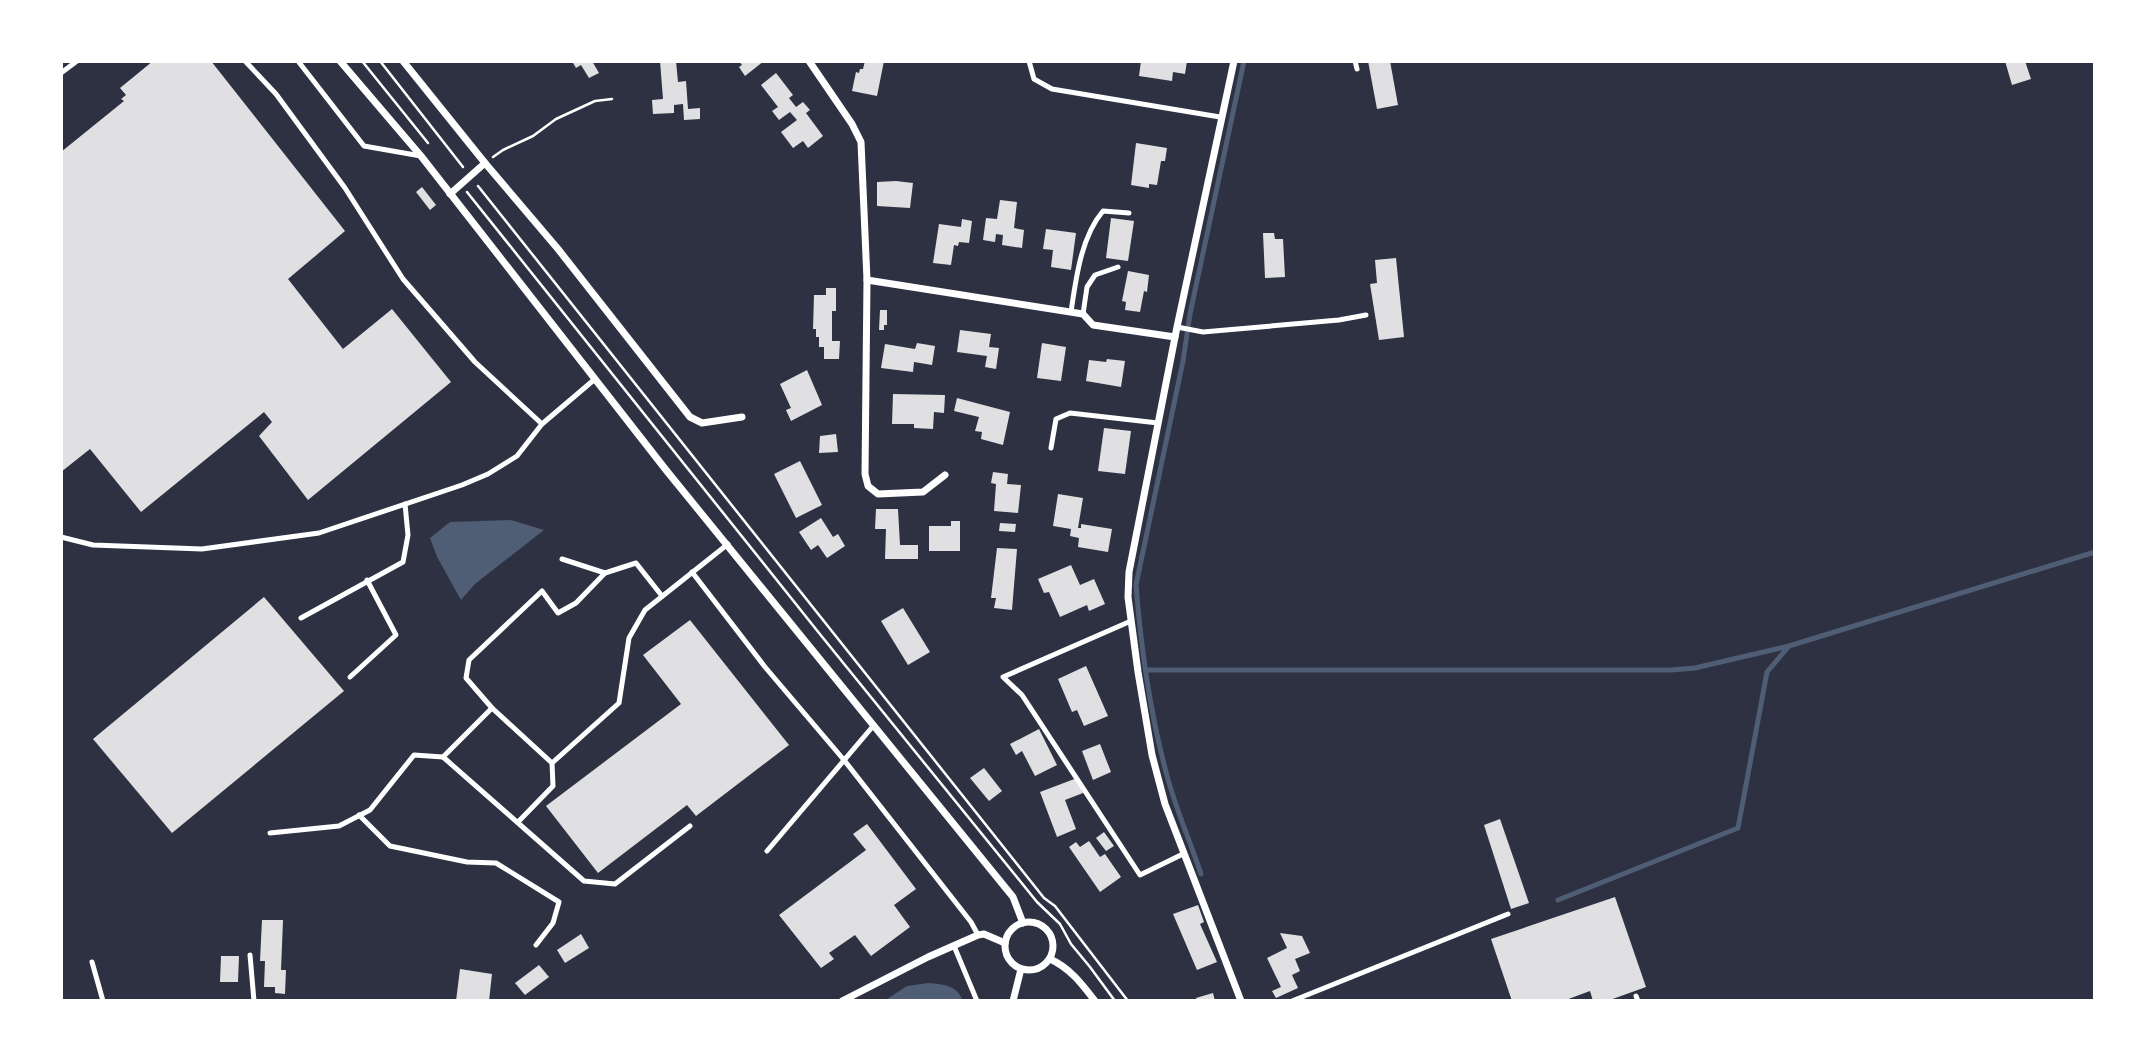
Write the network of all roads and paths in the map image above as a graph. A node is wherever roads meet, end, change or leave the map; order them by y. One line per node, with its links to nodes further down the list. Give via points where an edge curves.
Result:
1 (77, 61): 13 (lane)
2 (245, 61): 33 (lane, via 276,94 337,177 403,279 475,362)
3 (298, 61): 17 (lane, via 364,146)
4 (340, 61): 17 (street)
5 (362, 61): 16 (path)
6 (380, 61): 19 (path)
7 (403, 61): 18 (street)
8 (809, 61): 24 (street, via 861,142)
9 (1029, 61): 15 (lane, via 1034,79 1052,89)
10 (1234, 61): 15 (street)
11 (1355, 61): 12 (lane)
12 (1357, 69)
13 (61, 73)
14 (612, 99): 18 (path, via 556,118)
15 (1220, 117): 28 (street)
16 (428, 144)
17 (421, 156): 21 (street)
18 (485, 163): 19 (street); 31 (street, via 690,416 702,423)
19 (471, 176): 20 (street); 75 (path)
20 (461, 185): 21 (street); 74 (path, via 819,634 1037,902 1060,924)
21 (450, 194): 30 (street)
22 (1129, 214): 25 (lane, via 1103,211 1094,221)
23 (1118, 267): 26 (lane, via 1094,275)
24 (867, 280): 25 (street); 35 (street, via 868,486 878,494 923,492)
25 (1071, 312): 26 (street)
26 (1083, 313): 29 (street, via 1093,325)
27 (1366, 315): 28 (lane, via 1203,332)
28 (1177, 327): 29 (street)
29 (1175, 337): 32 (street)
30 (595, 379): 33 (lane); 38 (street)
31 (742, 417)
32 (1158, 423): 34 (lane, via 1070,413 1056,419); 45 (street, via 1129,572)
33 (542, 424): 36 (lane, via 517,456 488,474)
34 (1051, 448)
35 (945, 475)
36 (405, 504): 37 (lane, via 319,533 202,549 93,545); 42 (lane, via 408,535 403,562)
37 (61, 537)
38 (728, 544): 41 (lane); 48 (street)
39 (562, 558): 40 (lane)
40 (605, 572): 43 (lane, via 636,563); 47 (lane, via 576,603 558,613 542,591 469,660 466,678)
41 (692, 572): 43 (lane); 50 (lane)
42 (367, 580): 44 (lane); 46 (lane, via 396,635)
43 (662, 596): 51 (lane, via 645,610 629,638 619,703)
44 (301, 618)
45 (1130, 621): 57 (street, via 1152,755); 57 (lane, via 1003,677 1022,695 1140,875)
46 (351, 677)
47 (492, 708): 49 (lane); 51 (lane)
48 (875, 725): 50 (lane); 59 (street, via 1013,897)
49 (443, 757): 52 (lane, via 414,755 370,810); 53 (lane)
50 (844, 760): 56 (lane); 60 (lane)
51 (552, 763): 53 (lane, via 553,786)
52 (359, 816): 55 (lane, via 339,826); 62 (lane, via 390,846 467,862 496,863 559,902 553,922)
53 (518, 822): 54 (lane, via 584,881 615,884)
54 (690, 826)
55 (270, 833)
56 (767, 851)
57 (1183, 854): 76 (street)
58 (1508, 914): 77 (lane)
59 (1023, 923): 61 (street, via 1011,930); 65 (street, via 1037,924 1048,932 1053,945)
60 (978, 935): 61 (street); 63 (street)
61 (1005, 943): 67 (street, via 1008,959)
62 (536, 945)
63 (954, 946): 70 (street); 71 (lane)
64 (250, 955): 69 (lane)
65 (1050, 959): 67 (street, via 1040,968); 73 (street, via 1066,967)
66 (93, 962): 68 (lane)
67 (1021, 969): 72 (street)
68 (103, 1001)
69 (254, 1001)
70 (842, 1001)
71 (977, 1001)
72 (1013, 1001)
73 (1095, 1001)
74 (1115, 1001)
75 (1128, 1001)
76 (1241, 1001)
77 (1292, 1001)

